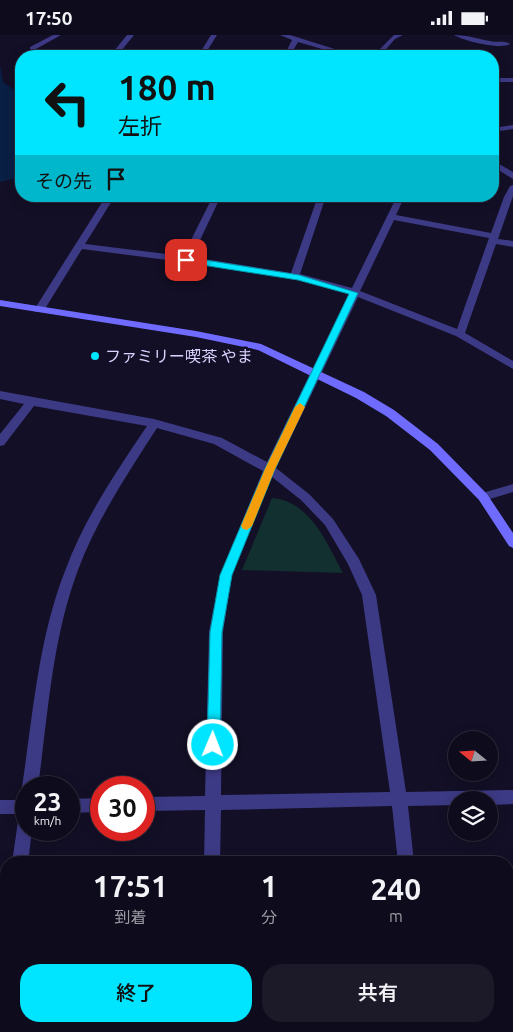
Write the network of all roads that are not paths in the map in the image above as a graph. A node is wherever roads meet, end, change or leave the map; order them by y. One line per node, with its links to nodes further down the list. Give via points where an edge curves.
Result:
1 (58, 35): 9 (street)
2 (131, 35): 10 (street)
3 (214, 35): 11 (street)
4 (283, 35): 7 (street)
5 (400, 35): 14 (street)
6 (457, 35): 8 (street, via 492,45)
7 (296, 39): 12 (street); 13 (street)
8 (511, 43)
9 (32, 50)
10 (118, 50)
11 (205, 50)
12 (290, 50)
13 (333, 50)
14 (382, 50)
15 (499, 80): 16 (street)
16 (513, 80)
17 (513, 127): 18 (street)
18 (499, 129)
19 (499, 167): 20 (street)
20 (513, 176)
21 (513, 188): 27 (street)
22 (107, 202): 29 (street)
23 (214, 202): 30 (street)
24 (320, 202): 31 (street)
25 (398, 202): 26 (street)
26 (390, 217): 27 (street); 32 (street)
27 (494, 238): 28 (street); 35 (street)
28 (513, 244)
29 (80, 246): 30 (street); 34 (street)
30 (186, 260): 31 (street)
31 (294, 277): 32 (street)
32 (354, 293): 35 (street); 37 (street)
33 (0, 303): 34 (street)
34 (39, 310): 37 (street, via 261,347)
35 (460, 334): 36 (street)
36 (513, 367)
37 (316, 374): 42 (street); 44 (street, via 390,413 434,447)
38 (0, 395): 39 (street)
39 (31, 402): 40 (street); 41 (street)
40 (154, 423): 42 (street, via 218,441); 46 (street, via 105,502 71,571 54,627)
41 (0, 443)
42 (270, 469): 48 (street, via 305,497 329,523 354,561 369,595); 49 (street, via 226,575 216,632)
43 (513, 488): 44 (street)
44 (483, 497): 45 (street)
45 (513, 543)
46 (32, 776)
47 (513, 797): 48 (street)
48 (399, 798): 49 (street); 56 (street)
49 (212, 802): 50 (street); 55 (street)
50 (155, 804)
51 (0, 807): 52 (street)
52 (15, 807)
53 (23, 841): 54 (street)
54 (21, 856)
55 (212, 856)
56 (405, 856)

